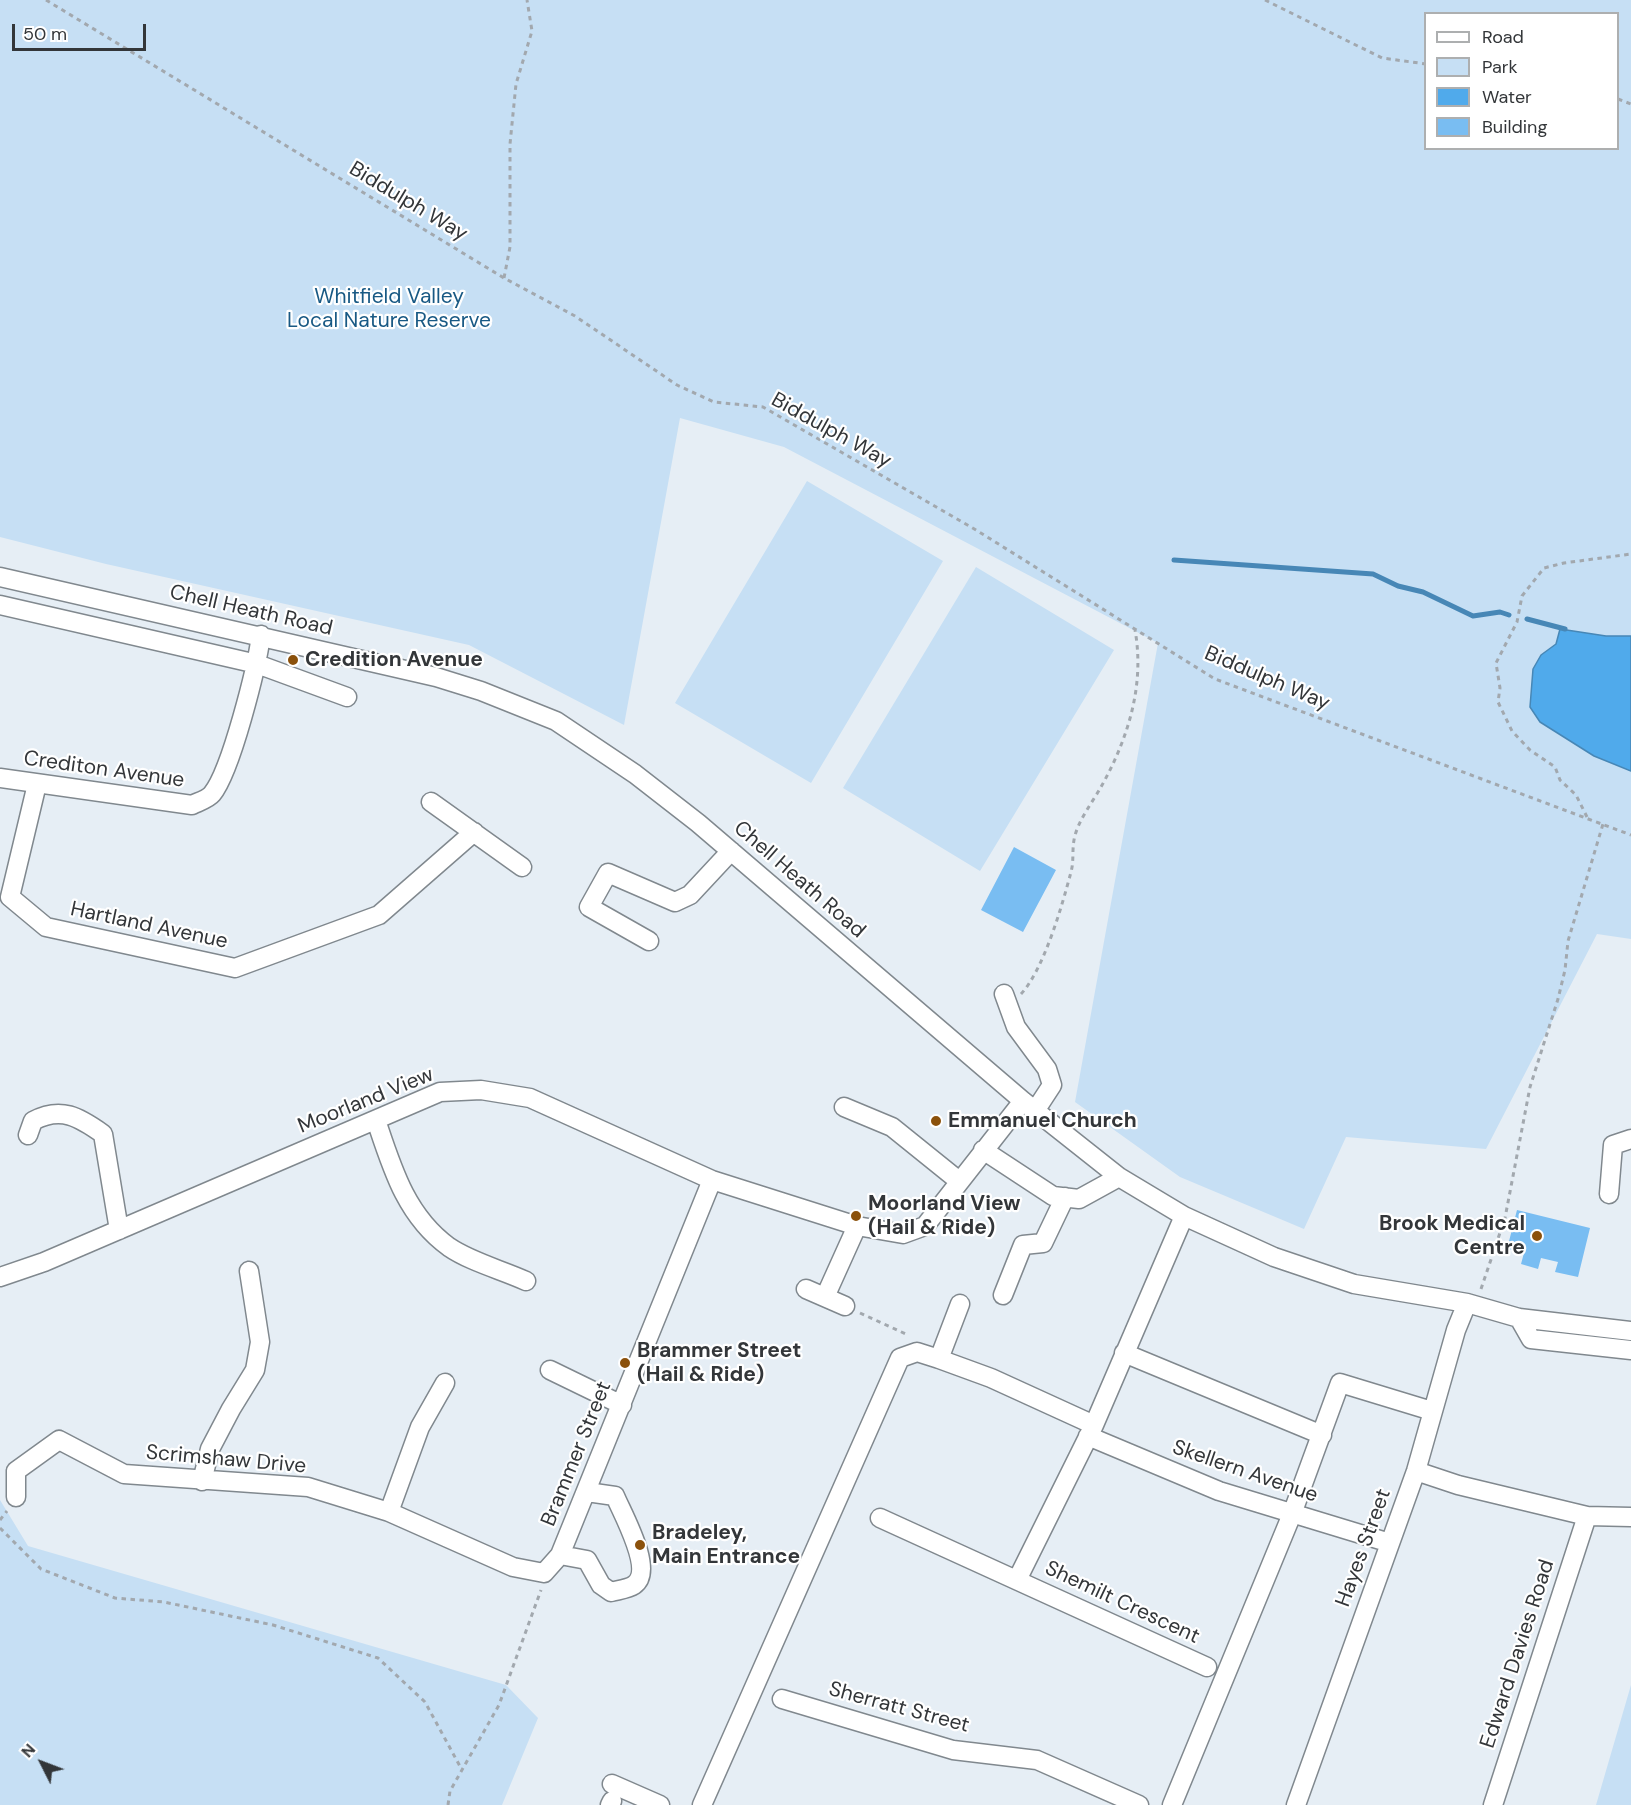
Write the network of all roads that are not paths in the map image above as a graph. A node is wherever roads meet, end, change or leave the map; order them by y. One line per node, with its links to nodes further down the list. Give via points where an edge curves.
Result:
1 (0, 577): 3 (street, Chell Heath Road)
2 (0, 605): 4 (street)
3 (261, 635): 4 (street, Crediton Avenue); 10 (street, Chell Heath Road, via 436,677 556,721 635,774)
4 (257, 664): 5 (street); 7 (street, Crediton Avenue, via 222,779 211,796 192,805)
5 (347, 697)
6 (0, 778): 7 (street, Crediton Avenue)
7 (37, 784): 9 (street, Hartland Avenue, via 10,897 46,927 235,968 379,915)
8 (432, 802): 9 (street)
9 (474, 832): 11 (street)
10 (731, 851): 12 (street, via 690,895 675,902 608,873 589,907); 14 (street, Chell Heath Road)
11 (522, 867)
12 (649, 941)
13 (1007, 1000): 14 (street, Moorland View, via 1016,1027 1047,1069 1052,1085)
14 (1029, 1106): 19 (street, Moorland View); 20 (street, Chell Heath Road)
15 (844, 1107): 22 (street, via 892,1127)
16 (376, 1120): 21 (street, Moorland View, via 440,1092 491,1091 530,1098); 27 (street, Moorland View); 30 (street, via 396,1180 420,1221 450,1248)
17 (28, 1135): 27 (street, via 33,1121 49,1113 80,1117 103,1134)
18 (1631, 1139): 23 (street, via 1613,1145)
19 (983, 1150): 22 (street, Moorland View); 24 (street, via 1053,1196)
20 (1119, 1177): 24 (street, via 1079,1199); 25 (street, Chell Heath Road)
21 (712, 1180): 26 (street, Moorland View); 44 (street, Brammer Street)
22 (959, 1181): 26 (street, Moorland View, via 925,1226 903,1234)
23 (1610, 1194)
24 (1065, 1197): 32 (street, via 1043,1243 1023,1245)
25 (1184, 1216): 35 (street, Chell Heath Road, via 1274,1257 1353,1284); 40 (street, Shemilt Crescent)
26 (857, 1226): 33 (street)
27 (119, 1230): 29 (street, Moorland View)
28 (249, 1271): 50 (street, via 260,1342 255,1370 210,1449)
29 (0, 1277)
30 (526, 1281)
31 (806, 1289): 33 (street)
32 (1003, 1295)
33 (825, 1297): 36 (street)
34 (960, 1304): 41 (street)
35 (1471, 1304): 37 (street, Chell Heath Road); 45 (street, Hayes Street)
36 (845, 1306)
37 (1519, 1318): 38 (street, Chell Heath Road); 39 (street, via 1531,1339)
38 (1631, 1331)
39 (1631, 1350)
40 (1124, 1353): 46 (street, Shemilt Crescent); 47 (street)
41 (939, 1359): 46 (street, Skellern Avenue, via 991,1378); 65 (street, Skellern Avenue, via 918,1352 900,1358)
42 (550, 1370): 44 (street)
43 (445, 1383): 53 (street, via 420,1427)
44 (622, 1405): 51 (street, Brammer Street)
45 (1432, 1411): 47 (street, via 1340,1383); 49 (street, Hayes Street)
46 (1091, 1430): 54 (street, Skellern Avenue, via 1219,1491); 60 (street, Shemilt Crescent)
47 (1322, 1435): 54 (street)
48 (8, 1468): 50 (street, Scrimshaw Drive, via 58,1440 124,1474); 52 (street)
49 (1416, 1471): 55 (street); 58 (street, Hayes Street)
50 (202, 1480): 53 (street, Scrimshaw Drive, via 308,1487)
51 (587, 1492): 59 (street, Brammer Street); 59 (street, Scrimshaw Drive, via 615,1496 644,1566 640,1578 634,1585 611,1592 601,1585 587,1560)
52 (16, 1497)
53 (389, 1512): 59 (street, Scrimshaw Drive, via 513,1567)
54 (1292, 1514): 58 (street, Skellern Avenue); 67 (street)
55 (1587, 1516): 56 (street); 69 (street, Edward Davies Road)
56 (1631, 1517)
57 (880, 1518): 60 (street, Shemilt Crescent)
58 (1390, 1544): 68 (street, Hayes Street)
59 (551, 1566)
60 (1017, 1580): 61 (street, Shemilt Crescent)
61 (1207, 1667)
62 (782, 1699): 66 (street, Sherratt Street, via 953,1750 1037,1760)
63 (611, 1797): 64 (street)
64 (660, 1805)
65 (702, 1805)
66 (1139, 1805)
67 (1172, 1805)
68 (1296, 1805)
69 (1493, 1805)

